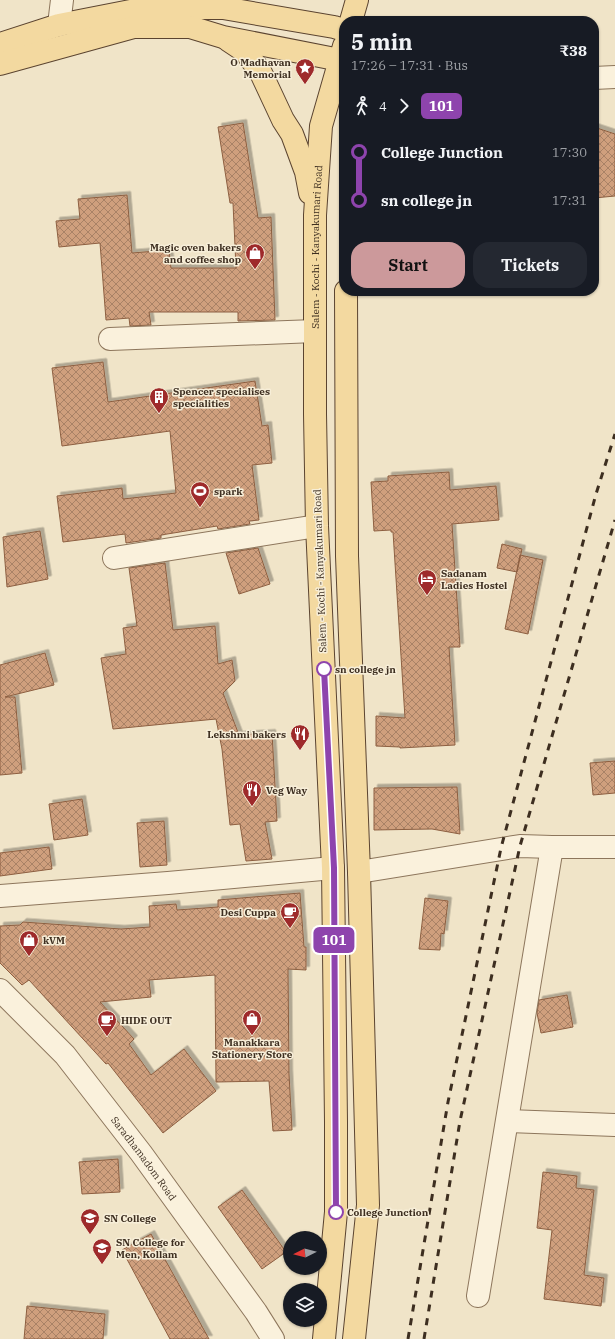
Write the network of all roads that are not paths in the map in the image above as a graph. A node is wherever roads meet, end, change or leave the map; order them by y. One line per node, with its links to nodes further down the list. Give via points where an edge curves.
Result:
1 (62, 0): 6 (street)
2 (245, 0): 4 (main road)
3 (357, 0): 5 (main road)
4 (223, 8): 6 (main road, via 146,8); 7 (main road)
5 (352, 16)
6 (59, 25): 9 (main road)
7 (339, 28)
8 (223, 36): 10 (main road); 12 (main road, via 190,27 134,27); 15 (main road, via 246,52 261,73 292,134 306,172)
9 (0, 44)
10 (339, 53)
11 (339, 63): 15 (main road, Salem - Kochi - Kanyakumari Road, via 321,126)
12 (0, 64)
13 (615, 77): 14 (street)
14 (599, 78)
15 (315, 215): 17 (main road, Salem - Kochi - Kanyakumari Road)
16 (346, 296): 24 (main road, via 346,556)
17 (316, 331): 18 (street); 19 (main road, Salem - Kochi - Kanyakumari Road)
18 (110, 338)
19 (317, 526): 20 (street); 23 (main road, Salem - Kochi - Kanyakumari Road)
20 (114, 558)
21 (552, 847): 22 (street); 24 (street, via 520,846); 27 (street)
22 (615, 847)
23 (334, 868): 25 (street); 31 (main road, Salem - Kochi - Kanyakumari Road, via 336,1212)
24 (359, 872): 32 (main road, via 368,1205)
25 (0, 896)
26 (0, 990): 30 (street, Saradhamadom Road, via 65,1055 141,1153)
27 (508, 1121): 28 (street); 29 (street)
28 (615, 1125)
29 (478, 1296)
30 (273, 1339)
31 (324, 1339)
32 (354, 1339)

